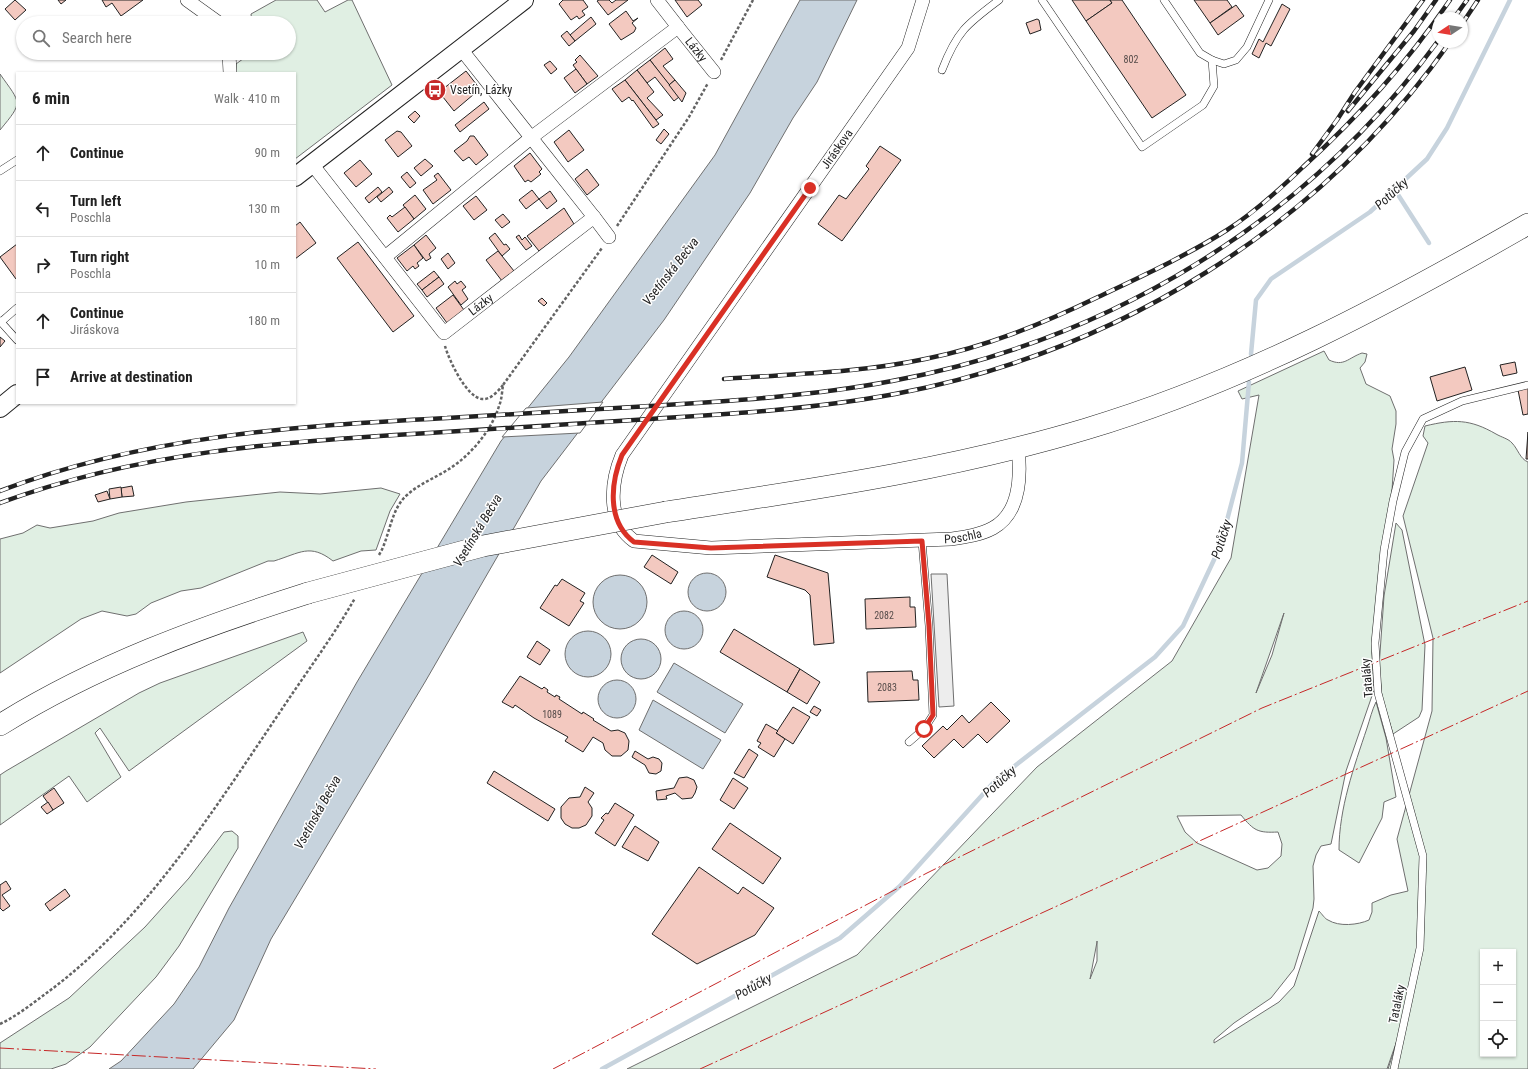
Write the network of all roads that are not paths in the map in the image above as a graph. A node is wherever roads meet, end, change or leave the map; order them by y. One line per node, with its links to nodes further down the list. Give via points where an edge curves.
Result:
1 (187, 0): 9 (street)
2 (524, 0): 11 (street)
3 (657, 0): 10 (street, Lázky)
4 (923, 0): 33 (street, Jiráskova, via 908,48 622,455 613,482 612,497)
5 (999, 0): 14 (lane, via 981,12 960,33)
6 (1042, 0): 13 (lane, via 1142,146 1203,105 1214,86)
7 (1164, 0): 13 (lane, via 1200,53)
8 (1269, 0): 13 (lane, via 1247,47 1236,60 1224,64)
9 (209, 16)
10 (678, 27): 16 (street, Lázky); 17 (street, Lázky)
11 (461, 49): 17 (street); 19 (street)
12 (229, 60): 15 (street)
13 (1212, 60)
14 (942, 70)
15 (230, 72)
16 (714, 72)
17 (532, 138): 22 (street); 25 (street, Lázky)
18 (16, 161): 20 (lane)
19 (312, 164): 21 (street); 25 (street)
20 (0, 171)
21 (296, 176)
22 (594, 217): 24 (street); 25 (street, Lázky, via 444,333)
23 (1528, 224): 32 (main road, via 1382,305 1239,373 1136,412)
24 (609, 237)
25 (385, 257)
26 (16, 309): 27 (lane)
27 (1, 322): 28 (lane)
28 (16, 339)
29 (1528, 385): 37 (lane, Tataláky, via 1462,401 1423,419 1405,452 1393,501 1384,550 1375,643 1378,693 1423,856 1420,948)
30 (16, 395): 31 (street)
31 (0, 408)
32 (1018, 448): 34 (street, Poschla, via 1020,467 1017,490 1004,520 993,528 975,535); 35 (main road, bridge, via 927,468 483,546 308,593 206,627 108,666)
33 (617, 516): 34 (street, Poschla, via 627,537 634,542 704,547)
34 (922, 541): 36 (lane, via 933,715 924,729)
35 (0, 725)
36 (909, 742)
37 (1394, 1069)

